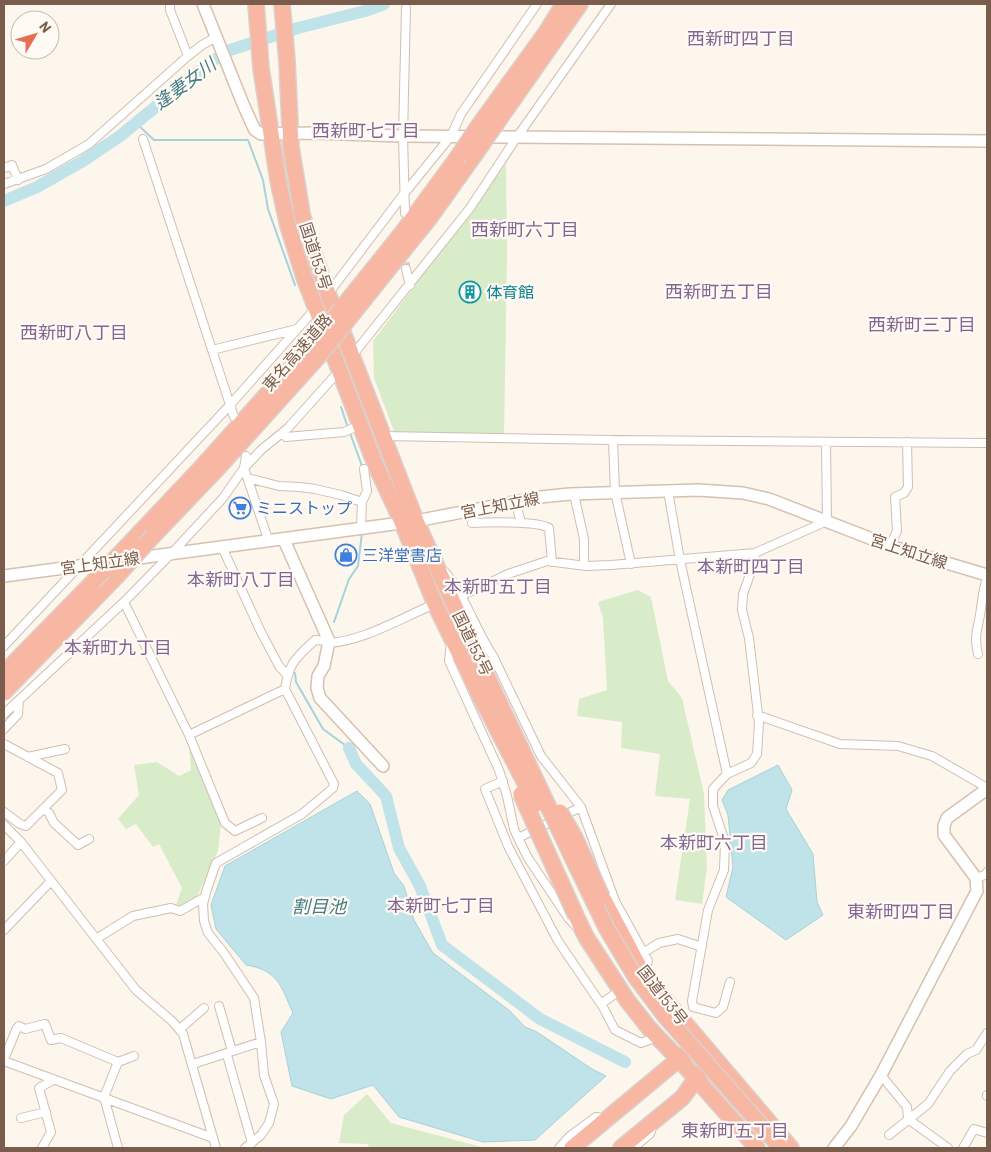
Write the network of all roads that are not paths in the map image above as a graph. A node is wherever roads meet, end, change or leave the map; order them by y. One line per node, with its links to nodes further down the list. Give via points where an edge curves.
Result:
1 (170, 4): 11 (street)
2 (203, 4): 10 (street)
3 (256, 4): 13 (highway, 国道153号)
4 (282, 4): 14 (highway, 国道153号)
5 (537, 4): 16 (street, via 461,114)
6 (564, 4): 12 (highway, 東名高速道路)
7 (580, 4): 12 (highway, 東名高速道路)
8 (612, 4): 17 (street)
9 (406, 8): 15 (street)
10 (217, 38): 11 (street); 13 (street, via 255,130)
11 (188, 56): 21 (street, via 89,144 46,169)
12 (489, 122): 29 (highway, 東名高速道路, bridge, via 457,158); 29 (highway, 東名高速道路, bridge, via 473,158 431,216)
13 (271, 134): 14 (street); 28 (highway, 国道153号, via 288,226)
14 (290, 134): 15 (street); 27 (highway, 国道153号, via 302,214)
15 (403, 136): 16 (street); 23 (street)
16 (451, 136): 17 (street); 23 (street)
17 (517, 137): 19 (street); 26 (street, via 470,208)
18 (143, 139): 31 (street)
19 (987, 141)
20 (4, 168): 21 (street, via 12,165)
21 (18, 180): 22 (street)
22 (4, 184)
23 (403, 194): 24 (street); 27 (street)
24 (405, 212)
25 (406, 269): 26 (street)
26 (410, 285): 33 (street)
27 (328, 294): 33 (highway, 国道153号)
28 (315, 309): 30 (street); 34 (highway, 国道153号)
29 (343, 316): 32 (highway, 東名高速道路, bridge)
30 (297, 329): 31 (street); 35 (street)
31 (212, 350): 35 (street)
32 (316, 350): 79 (highway, 東名高速道路, bridge); 83 (highway, 東名高速道路, bridge, via 217,469)
33 (352, 356): 39 (highway, 国道153号)
34 (339, 371): 37 (highway, 国道153号); 38 (street)
35 (230, 405): 36 (street); 69 (street)
36 (234, 417)
37 (360, 426): 38 (street, via 333,433 286,437); 53 (highway, 国道153号, via 375,464)
38 (282, 433): 45 (street)
39 (383, 436): 40 (street); 53 (highway, 国道153号)
40 (613, 440): 41 (street); 49 (street)
41 (826, 442): 42 (street); 54 (street)
42 (907, 442): 43 (street); 60 (street, via 908,487 895,497 897,531)
43 (987, 443)
44 (246, 456): 45 (street)
45 (244, 468): 47 (street); 62 (street, via 223,498)
46 (364, 469): 51 (street, via 367,491)
47 (248, 478): 51 (street, via 341,495); 59 (street)
48 (668, 491): 49 (street, 宮上知立線); 54 (street, 宮上知立線, via 743,493 769,499); 64 (street)
49 (615, 492): 50 (street, 宮上知立線); 67 (street)
50 (574, 494): 52 (street, 宮上知立線); 68 (street, via 584,539)
51 (362, 502): 57 (street)
52 (516, 503): 53 (street, 宮上知立線); 56 (street)
53 (409, 521): 57 (street, 宮上知立線); 65 (highway, 国道153号); 74 (highway, 国道153号)
54 (827, 521): 60 (street, 宮上知立線); 63 (street)
55 (472, 523): 56 (street)
56 (521, 523): 66 (street, via 549,528)
57 (360, 528): 58 (street, 宮上知立線)
58 (284, 540): 59 (street, 宮上知立線); 76 (street)
59 (269, 542): 61 (street, 宮上知立線)
60 (890, 546): 71 (street, 宮上知立線)
61 (222, 547): 62 (street, 宮上知立線); 80 (street, via 260,630)
62 (172, 553): 69 (street, 宮上知立線); 73 (street)
63 (755, 553): 64 (street); 86 (street, via 743,594 742,610 749,638)
64 (680, 560): 67 (street); 93 (street)
65 (435, 561): 72 (street, via 453,581); 81 (highway, 国道153号)
66 (552, 562): 68 (street); 72 (street, via 521,569)
67 (631, 564): 68 (street)
68 (584, 565)
69 (81, 566): 70 (street, 宮上知立線); 77 (street)
70 (4, 576)
71 (987, 576): 78 (street, via 975,634)
72 (461, 596): 96 (street, via 541,756)
73 (124, 602): 84 (street); 88 (street)
74 (435, 604): 75 (highway, 国道153号); 76 (street, via 372,632 342,642)
75 (452, 640): 81 (highway, 国道153号); 94 (street, via 449,661)
76 (329, 642): 80 (street, via 315,640 296,658); 92 (street, via 324,666 318,676 320,698)
77 (4, 646)
78 (978, 654)
79 (4, 673)
80 (287, 675): 82 (street)
81 (482, 683): 110 (highway, bridge, via 477,699); 114 (highway, bridge, via 501,696 537,772 574,836); 150 (highway, 国道153号, bridge, via 607,929 635,976 665,1016); 160 (highway, 国道153号, bridge, via 580,895 627,981)
82 (285, 689): 88 (street); 108 (street, via 334,784 333,788 302,814 220,860 213,869)
83 (4, 692)
84 (19, 700): 85 (street); 87 (street, via 18,714)
85 (4, 714)
86 (757, 716): 93 (street, via 757,754 751,763); 95 (street, via 840,744 898,746 932,756)
87 (4, 729)
88 (189, 736): 99 (street, via 226,823 235,831)
89 (4, 744): 91 (street)
90 (65, 749): 91 (street)
91 (28, 757): 97 (street, via 58,773 62,790)
92 (383, 766)
93 (727, 774): 112 (street, via 713,789 713,806 725,842 724,870 708,910)
94 (503, 781): 101 (street); 117 (street, via 485,789 508,846 558,941)
95 (987, 788): 106 (street, via 948,818 943,831)
96 (581, 807): 101 (street); 113 (street, via 615,902)
97 (43, 809): 98 (street, via 26,826); 102 (street, via 78,845)
98 (4, 812)
99 (262, 818)
100 (4, 825): 103 (street)
101 (518, 838): 110 (street, via 569,919)
102 (89, 839)
103 (21, 842): 104 (street); 107 (street)
104 (4, 861)
105 (987, 872): 106 (street)
106 (976, 878): 135 (street, via 977,891)
107 (52, 881): 109 (street); 111 (street)
108 (205, 897): 111 (street, via 180,911 171,908 133,916); 126 (street, via 204,921 208,933 254,998)
109 (4, 930)
110 (586, 937): 116 (highway)
111 (96, 938): 120 (street, via 136,990)
112 (702, 947): 113 (street, via 678,939 659,943); 115 (street, via 693,1007 716,1013 723,1008)
113 (644, 953): 114 (street, via 648,961)
114 (643, 974): 125 (highway)
115 (730, 982)
116 (620, 990): 117 (street); 123 (highway)
117 (601, 1004): 123 (street, via 615,1030 641,1043)
118 (218, 1006): 128 (street)
119 (204, 1008): 120 (street)
120 (180, 1029): 134 (street)
121 (987, 1033): 127 (street)
122 (4, 1036): 124 (street)
123 (657, 1037): 130 (highway)
124 (12, 1039): 131 (street); 133 (street, via 19,1026 25,1029 46,1024 51,1040 61,1038)
125 (700, 1041): 130 (highway); 132 (highway)
126 (262, 1042): 128 (street); 149 (street, via 264,1075 274,1104 269,1123)
127 (985, 1042): 144 (street, via 967,1054 950,1071 928,1104)
128 (229, 1053): 134 (street); 149 (street)
129 (134, 1056): 133 (street)
130 (679, 1059): 136 (highway); 142 (highway)
131 (4, 1060): 137 (street)
132 (716, 1061): 136 (highway); 150 (highway)
133 (118, 1062): 139 (street)
134 (193, 1064): 148 (street)
135 (881, 1075): 144 (street, via 907,1107); 162 (street)
136 (696, 1078): 138 (highway); 140 (highway)
137 (53, 1080): 139 (street); 141 (street, via 39,1088)
138 (711, 1097): 140 (highway, via 703,1093); 159 (highway)
139 (104, 1098): 148 (street); 152 (street)
140 (682, 1098): 145 (highway)
141 (46, 1112): 143 (street); 151 (street, via 51,1132)
142 (610, 1116): 155 (street, via 596,1117); 156 (highway)
143 (21, 1118)
144 (908, 1119): 147 (street); 163 (street)
145 (653, 1122): 157 (highway); 158 (street, via 650,1134)
146 (987, 1133): 164 (street, via 974,1130)
147 (889, 1135)
148 (213, 1138): 153 (street)
149 (252, 1143): 154 (street)
150 (782, 1144): 161 (highway)
151 (42, 1148)
152 (118, 1148)
153 (216, 1148)
154 (245, 1148)
155 (559, 1148)
156 (572, 1148)
157 (621, 1148)
158 (633, 1148)
159 (757, 1148)
160 (770, 1148)
161 (791, 1148)
162 (834, 1148)
163 (948, 1148)
164 (963, 1148)

